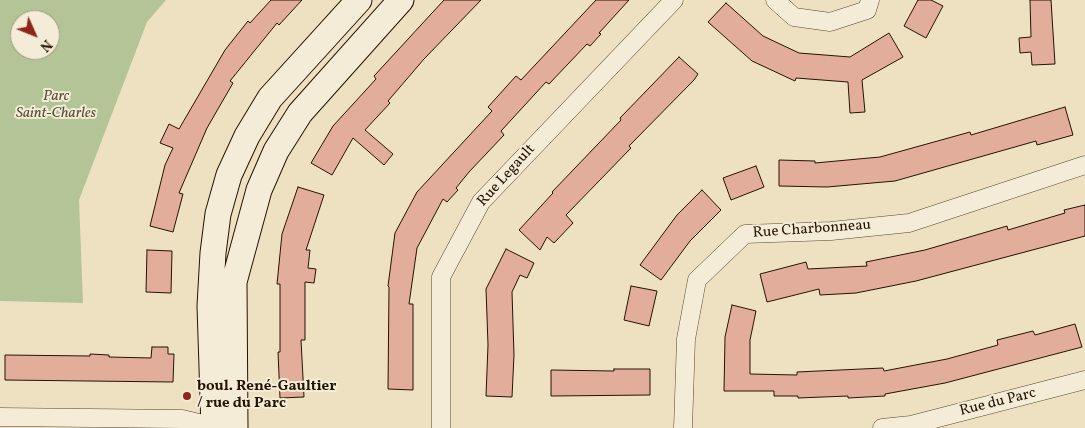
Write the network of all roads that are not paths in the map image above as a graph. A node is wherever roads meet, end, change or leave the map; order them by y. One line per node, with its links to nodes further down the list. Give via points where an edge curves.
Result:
1 (359, 0): 9 (street, via 270,98 229,175 218,214 210,306)
2 (401, 0): 9 (street, via 300,113 276,152 259,190 234,282)
3 (674, 0): 10 (street, Rue Legault, via 481,202 440,277)
4 (775, 0): 5 (street, via 794,17 830,22 867,10)
5 (870, 0)
6 (1085, 165): 11 (street, Rue Charbonneau, via 909,223 831,231 745,234 697,280 686,339)
7 (1085, 380): 12 (street, Rue du Parc, via 911,425)
8 (0, 417): 9 (street, via 182,418)
9 (221, 428)
10 (441, 428)
11 (682, 428)
12 (882, 428)

